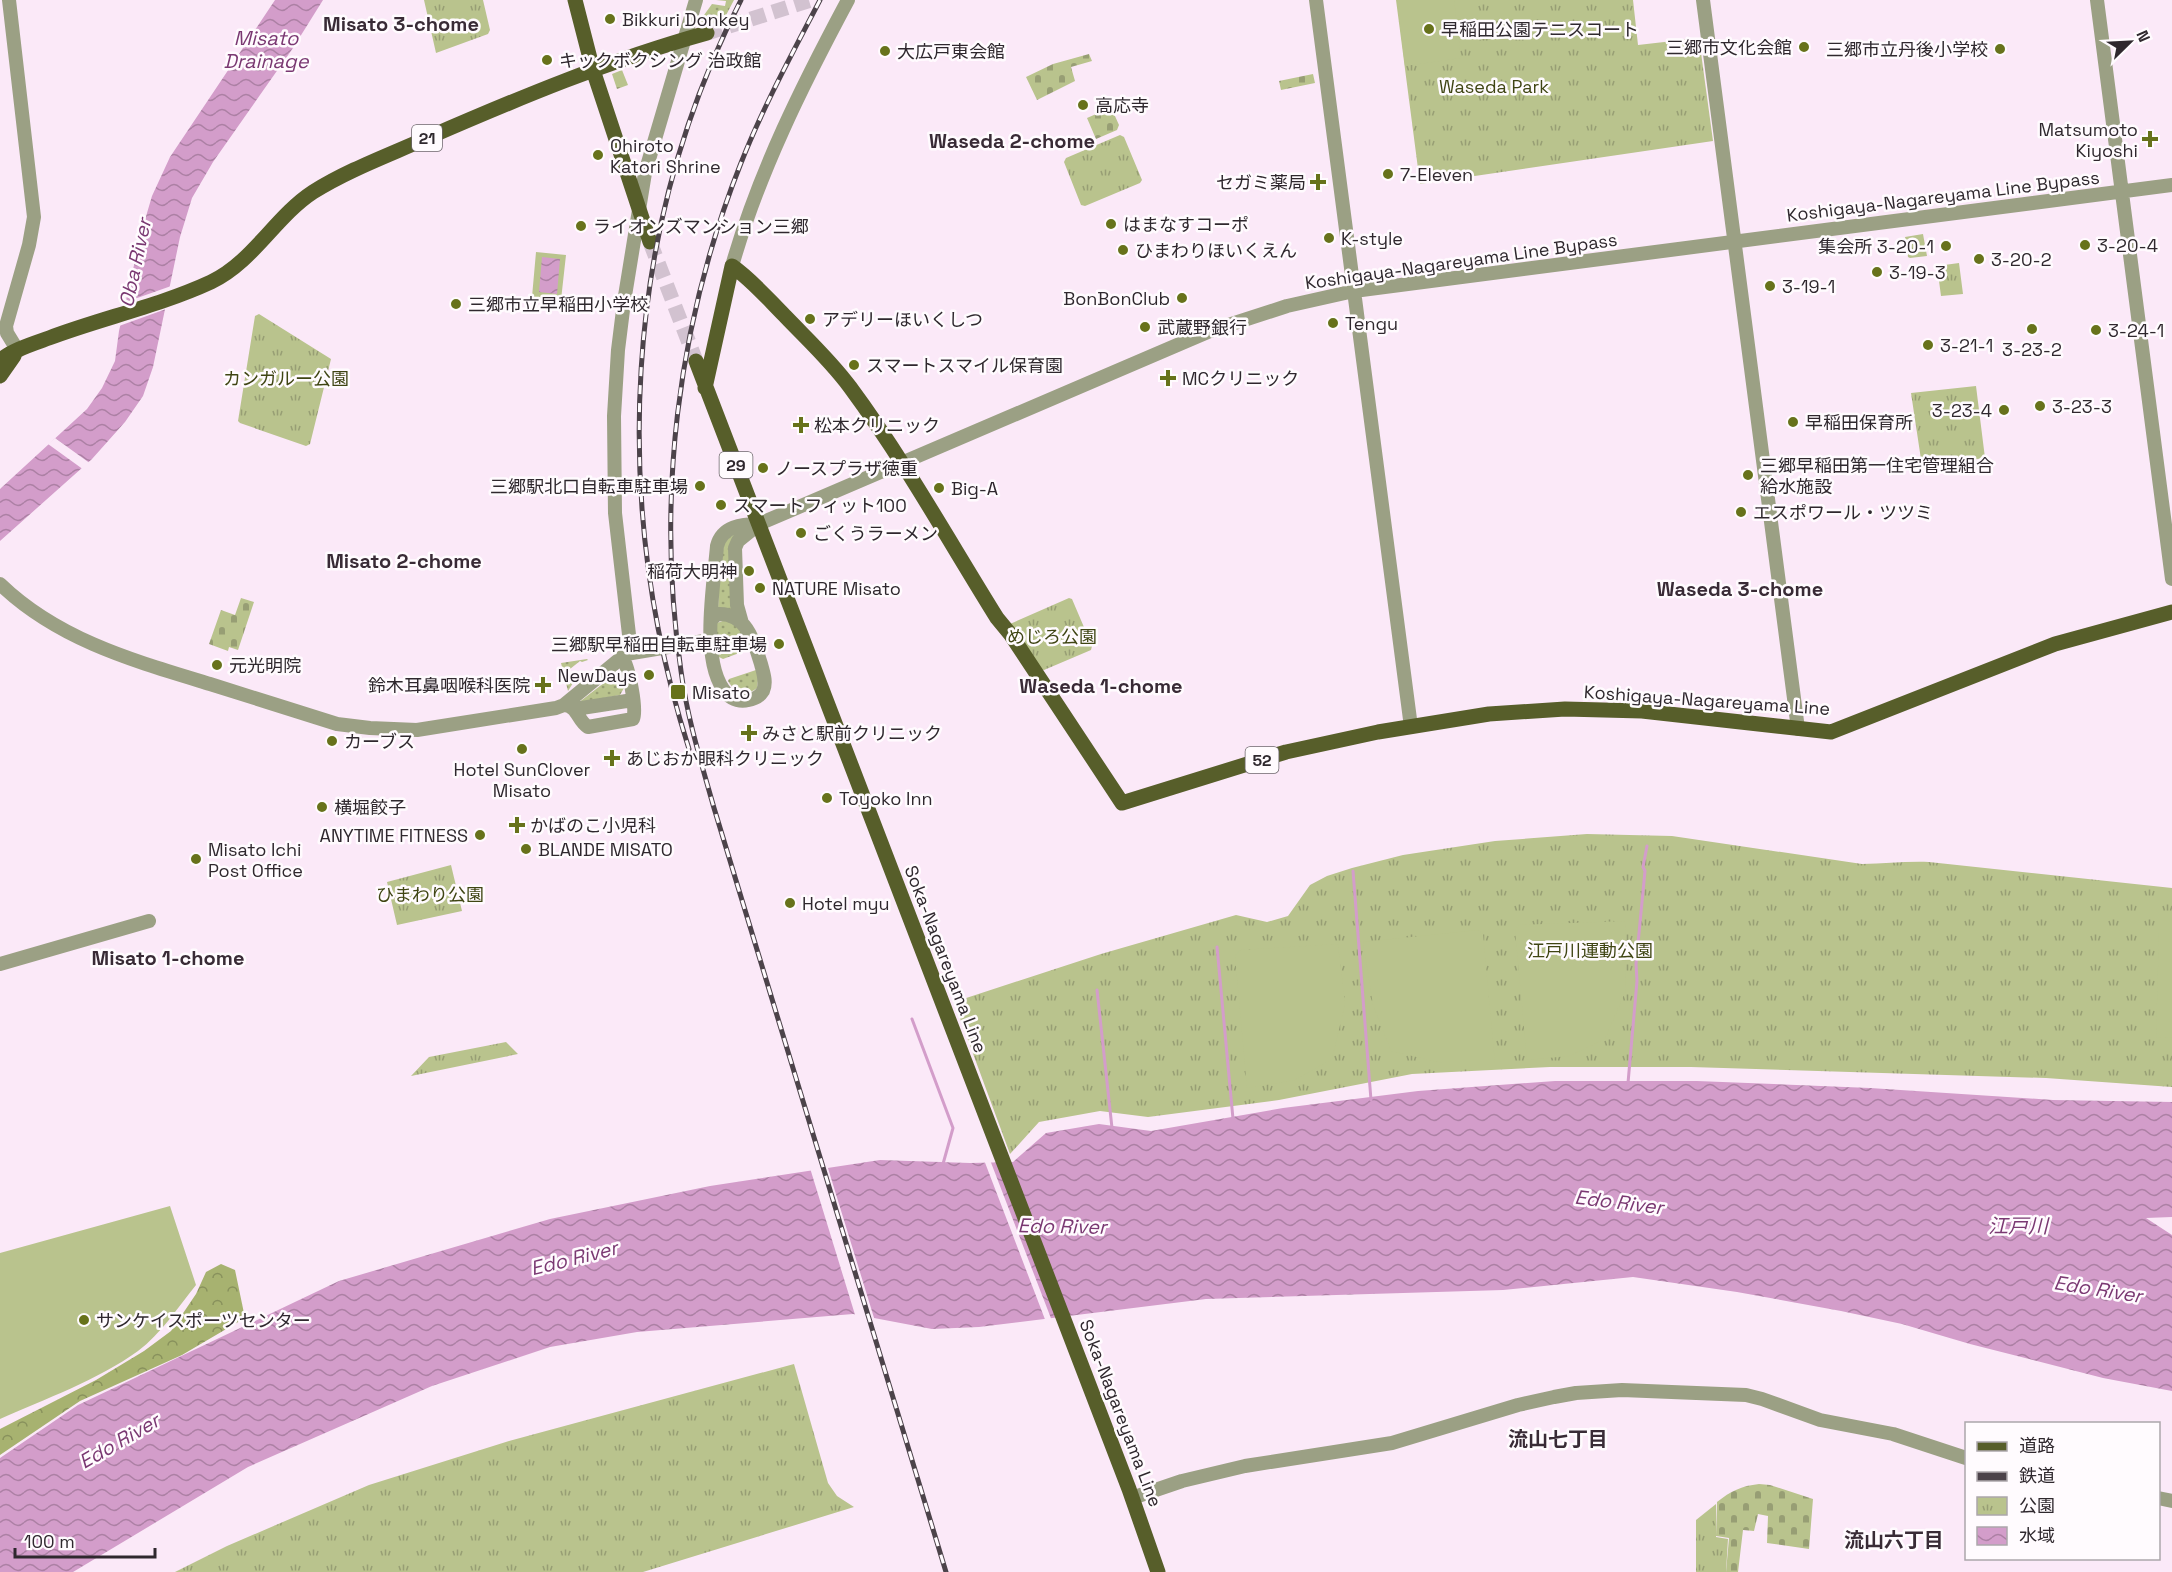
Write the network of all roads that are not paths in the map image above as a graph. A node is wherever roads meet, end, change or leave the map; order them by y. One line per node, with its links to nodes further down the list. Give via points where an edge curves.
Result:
1 (9, 0): 18 (street, via 34,217 6,326)
2 (575, 0): 10 (main road)
3 (696, 0): 9 (street)
4 (848, 0): 16 (street, via 794,103 762,176)
5 (1316, 0): 17 (street)
6 (1703, 0): 14 (street)
7 (2097, 0): 12 (street)
8 (707, 33): 9 (main road, 21)
9 (683, 40): 10 (main road, 21); 13 (street, via 645,173)
10 (593, 70): 13 (main road); 18 (main road, 21, via 489,110 325,185 298,203 231,269 212,281)
11 (2172, 185): 12 (street, Koshigaya-Nagareyama Line Bypass)
12 (2122, 191): 14 (street, Koshigaya-Nagareyama Line Bypass); 25 (street)
13 (639, 211): 15 (main road); 31 (street, via 624,302 614,416 615,513)
14 (1734, 241): 17 (street, Koshigaya-Nagareyama Line Bypass); 35 (street)
15 (650, 242)
16 (732, 266): 22 (main road); 23 (main road, Koshigaya-Nagareyama Line / 52, via 828,360)
17 (1354, 291): 23 (street, Koshigaya-Nagareyama Line Bypass, via 1287,306 1210,331); 34 (street)
18 (18, 351): 19 (main road, 21); 21 (main road)
19 (0, 361)
20 (696, 361): 22 (main road, Soka-Nagareyama Line / 29)
21 (0, 376)
22 (705, 388): 24 (main road, Soka-Nagareyama Line / 29)
23 (900, 462): 24 (street, Koshigaya-Nagareyama Line Bypass); 34 (main road, Koshigaya-Nagareyama Line / 52, via 1122,803 1286,752)
24 (759, 524): 28 (street, via 741,524 719,537); 29 (street, via 735,548 737,605); 39 (main road, Soka-Nagareyama Line / 29)
25 (2172, 579)
26 (0, 584): 33 (street, via 40,617 93,646 337,724 417,730)
27 (2172, 612): 35 (main road, Koshigaya-Nagareyama Line / 52, via 2055,644 1838,729)
28 (711, 620): 29 (street, via 720,613); 30 (street)
29 (742, 623): 30 (street, via 752,636 765,680 759,697 743,701 729,696 720,683)
30 (710, 640): 31 (street)
31 (627, 655): 32 (street); 33 (street)
32 (633, 700): 33 (street); 33 (street, via 633,719 609,725 588,727)
33 (569, 707)
34 (1411, 727): 35 (main road, Koshigaya-Nagareyama Line / 52, via 1489,714 1604,709)
35 (1798, 729)
36 (149, 921): 37 (street)
37 (0, 964)
38 (1965, 1458): 39 (street, via 1746,1395 1604,1390 1518,1405 1392,1443 1228,1470)
39 (1131, 1494): 40 (main road, Soka-Nagareyama Line / 29)
40 (1158, 1572)

